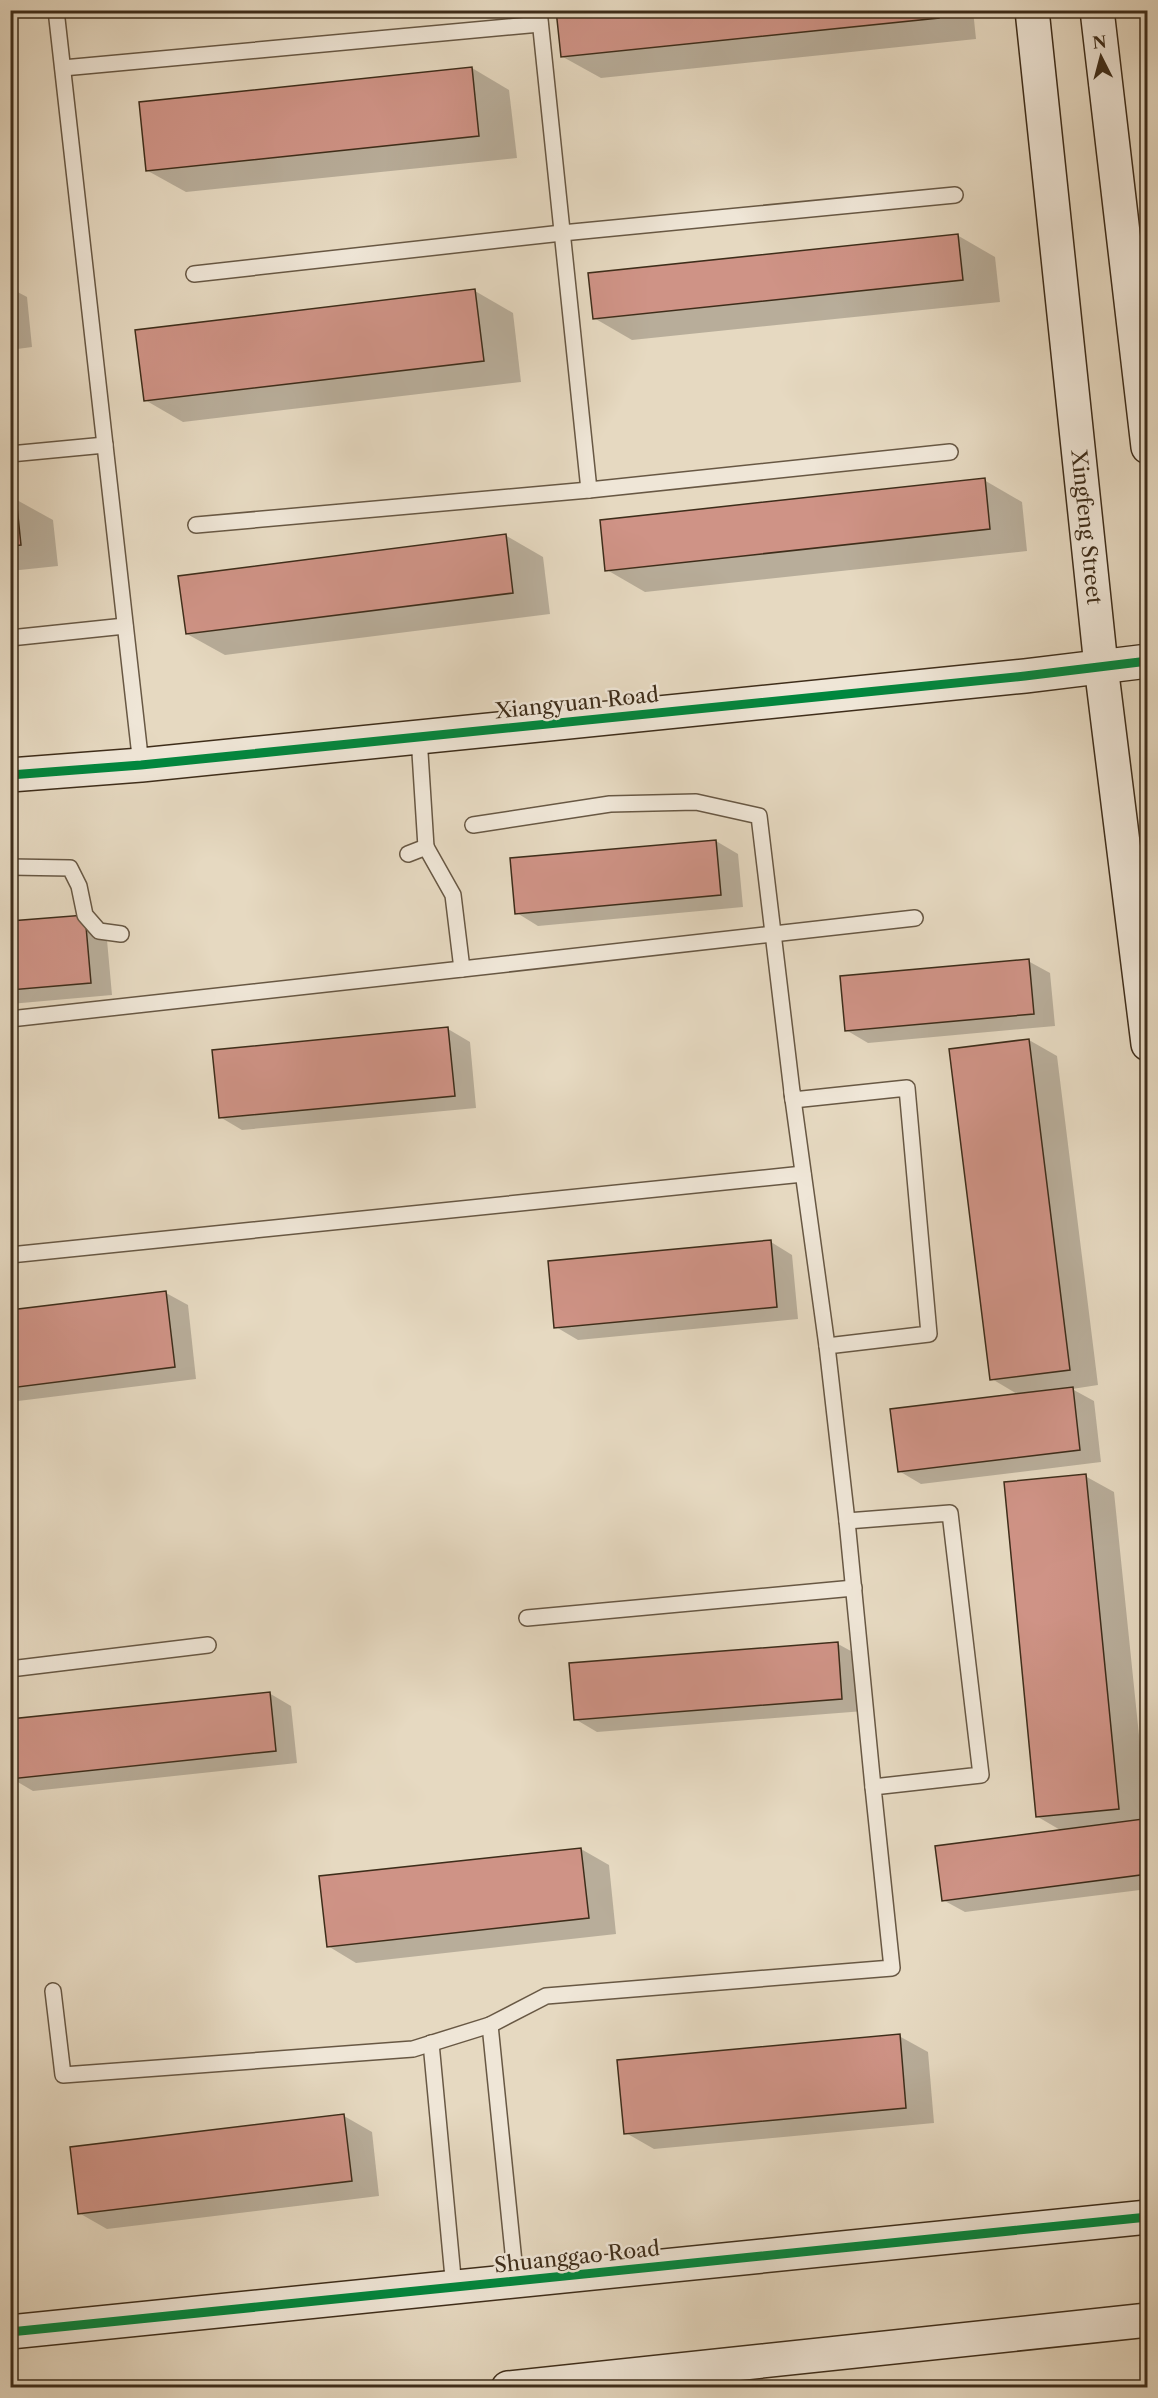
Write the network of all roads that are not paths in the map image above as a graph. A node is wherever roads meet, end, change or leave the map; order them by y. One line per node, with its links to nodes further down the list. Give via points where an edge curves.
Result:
1 (56, 10): 5 (lane)
2 (1032, 10): 18 (street, Xingfeng Street)
3 (1096, 10): 10 (street)
4 (540, 17): 5 (lane); 7 (lane)
5 (63, 68): 9 (lane)
6 (955, 195): 7 (lane)
7 (562, 233): 8 (lane); 13 (lane)
8 (194, 274)
9 (105, 445): 12 (lane); 15 (lane)
10 (1148, 447)
11 (950, 452): 13 (lane)
12 (10, 454)
13 (589, 490): 14 (lane)
14 (196, 525)
15 (125, 626): 16 (lane); 20 (lane)
16 (10, 638)
17 (1148, 661): 18 (street, Xiangyuan Road)
18 (1101, 666): 19 (street, Xiangyuan Road); 31 (street, Xingfeng Street)
19 (419, 737): 20 (street, Xiangyuan Road); 23 (lane)
20 (141, 765): 21 (street, Xiangyuan Road)
21 (10, 775)
22 (473, 825): 28 (lane, via 610,804 696,802 759,816)
23 (426, 847): 24 (lane); 29 (lane, via 453,895)
24 (408, 854)
25 (10, 867): 27 (lane, via 70,867 85,915 99,931)
26 (915, 918): 28 (lane)
27 (121, 934)
28 (774, 934): 29 (lane); 32 (lane)
29 (462, 969): 30 (lane)
30 (10, 1019)
31 (1148, 1044)
32 (792, 1092): 33 (lane); 35 (lane, via 793,1100 907,1088 929,1334)
33 (803, 1174): 34 (lane); 35 (lane)
34 (10, 1255)
35 (827, 1346): 36 (lane)
36 (847, 1521): 37 (lane); 41 (lane, via 950,1513 981,1775)
37 (854, 1588): 38 (lane); 41 (lane)
38 (527, 1618)
39 (208, 1645): 40 (lane)
40 (10, 1669)
41 (873, 1787): 43 (lane, via 892,1968 546,1996)
42 (53, 1991): 44 (lane, via 63,2075 413,2049)
43 (490, 2025): 44 (lane); 46 (lane)
44 (431, 2043): 47 (lane)
45 (1148, 2217): 46 (street, Shuanggao Road)
46 (516, 2282): 47 (street, Shuanggao Road)
47 (454, 2288): 49 (street, Shuanggao Road)
48 (1148, 2320): 50 (street)
49 (10, 2332)
50 (508, 2388)

